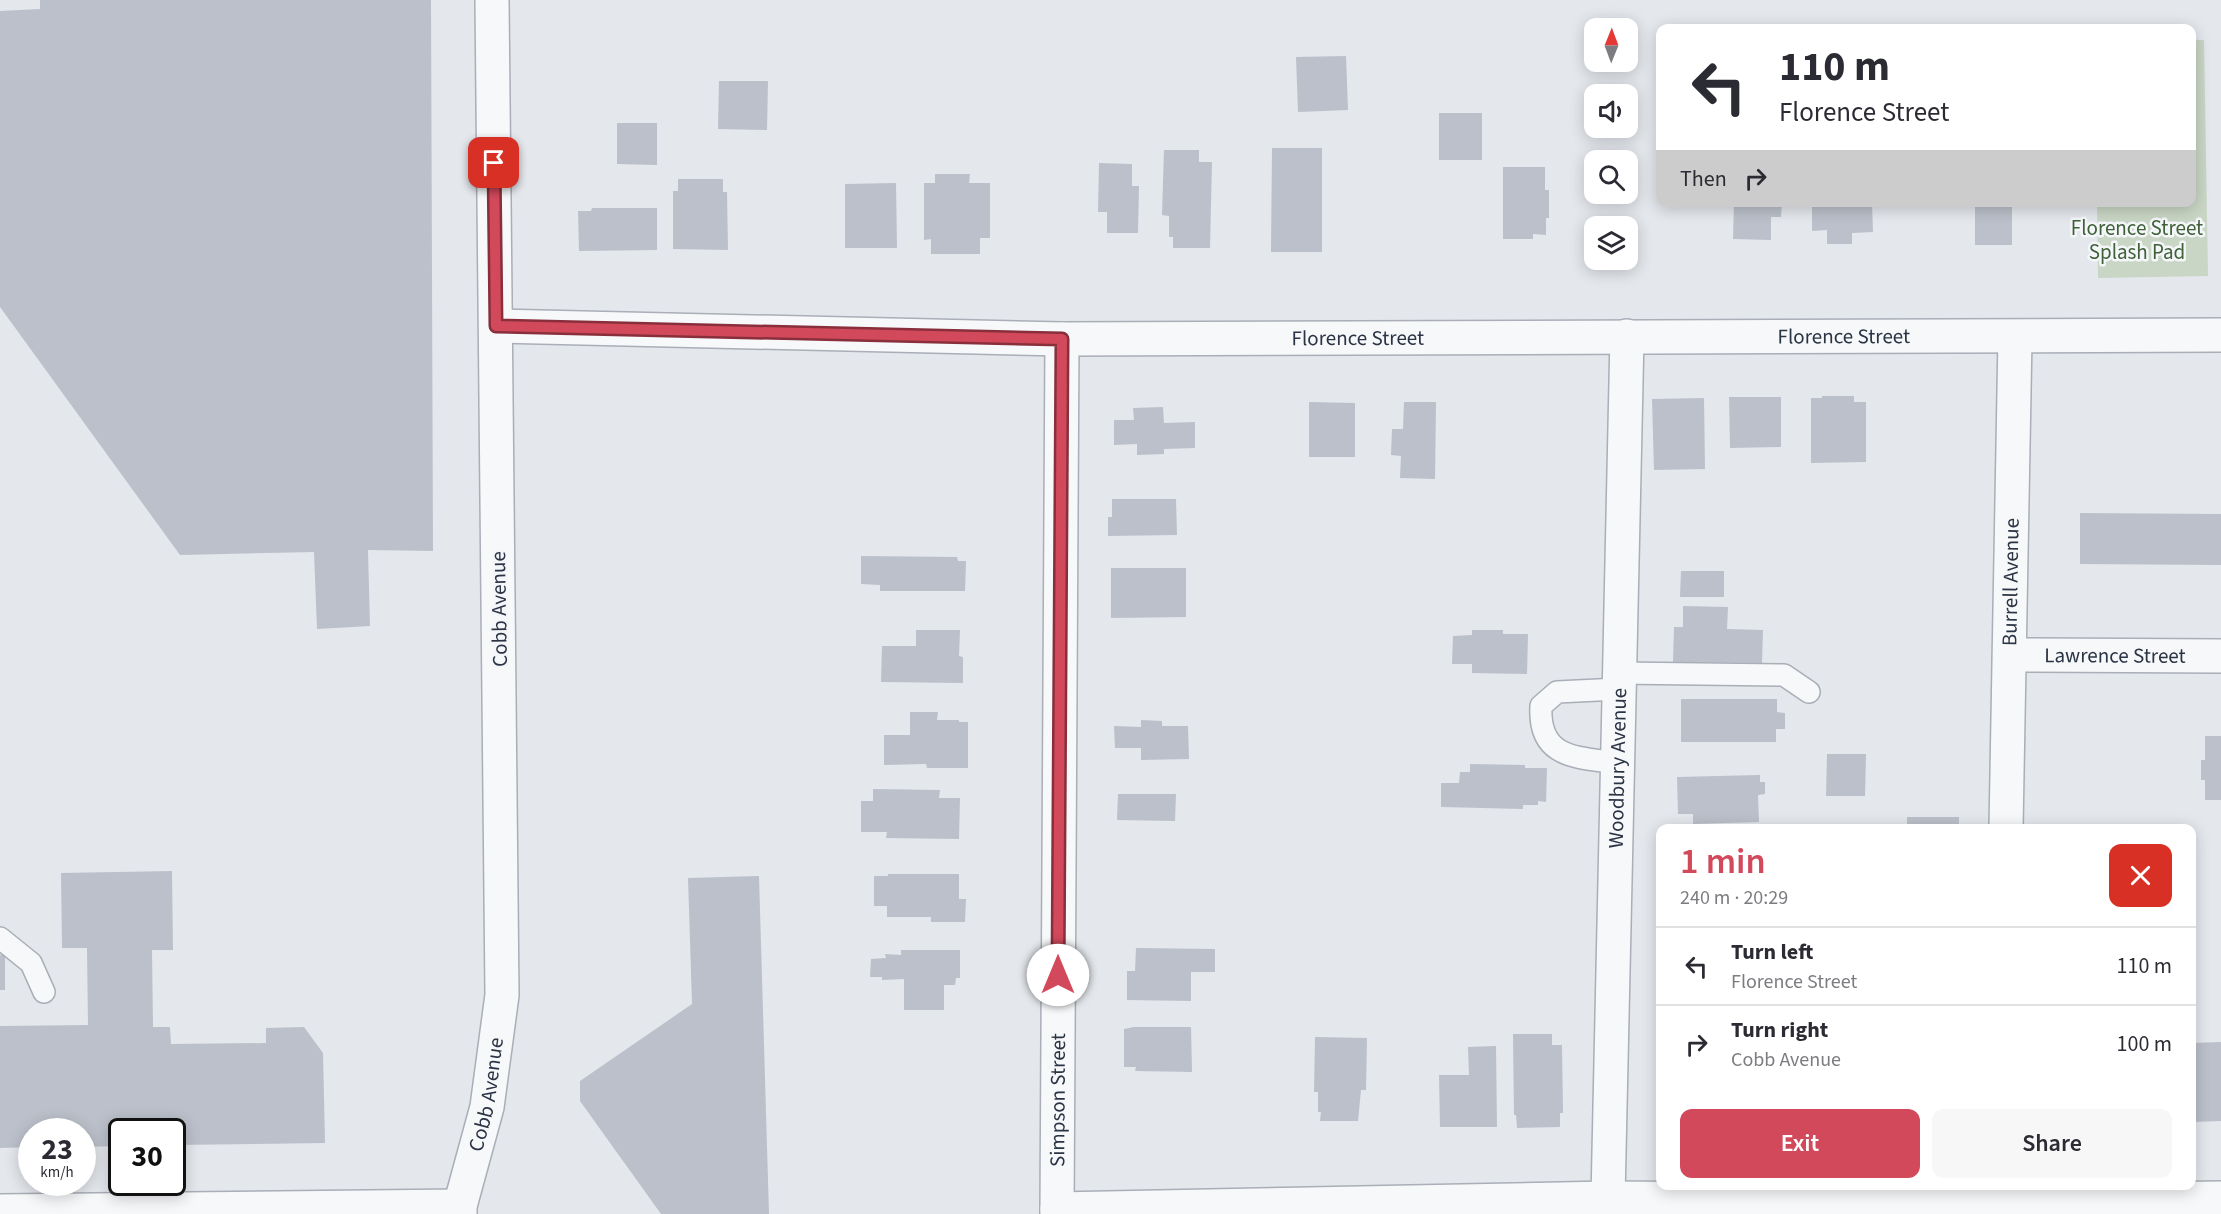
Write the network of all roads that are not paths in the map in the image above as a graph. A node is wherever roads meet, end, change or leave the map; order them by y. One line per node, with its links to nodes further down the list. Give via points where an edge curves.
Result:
1 (492, 0): 2 (street, Cobb Avenue)
2 (496, 326): 6 (street, Florence Street); 18 (street, Cobb Avenue, via 502,995 487,1107)
3 (2221, 335): 5 (street, Florence Street)
4 (1627, 336): 5 (street, Florence Street); 6 (street, Florence Street); 9 (street, Woodbury Avenue)
5 (2015, 337): 7 (street, Burrell Avenue)
6 (1062, 339): 20 (street, Simpson Street)
7 (2010, 655): 8 (street, Lawrence Street); 12 (street, Burrell Avenue)
8 (2221, 656)
9 (1619, 681): 10 (lane, via 1785,675); 11 (street, Woodbury Avenue); 11 (lane, via 1557,692 1540,706 1540,721 1547,739 1561,753)
10 (1809, 692)
11 (1617, 763): 16 (street, Woodbury Avenue)
12 (2006, 824)
13 (0, 938): 14 (lane, via 31,963)
14 (44, 992)
15 (1998, 1193): 16 (street); 17 (street)
16 (1608, 1198): 20 (street)
17 (2221, 1198)
18 (460, 1210): 19 (street)
19 (0, 1211)
20 (1057, 1211)

